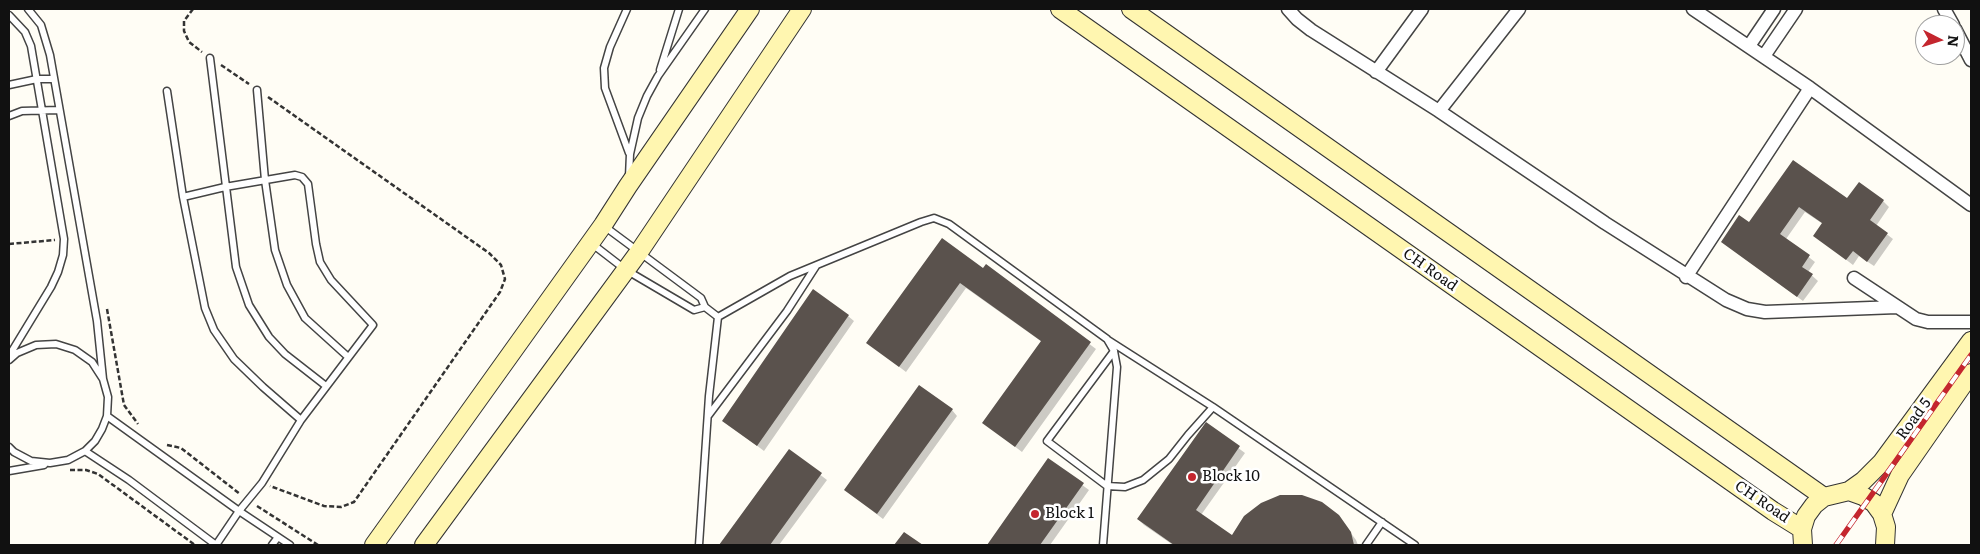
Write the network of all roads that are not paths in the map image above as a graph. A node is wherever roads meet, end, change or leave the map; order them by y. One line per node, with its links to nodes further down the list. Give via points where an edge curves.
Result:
1 (28, 9): 21 (lane, via 46,40)
2 (627, 9): 31 (lane, via 604,68 604,88)
3 (679, 9): 20 (lane)
4 (705, 9): 20 (lane)
5 (750, 9): 33 (street)
6 (802, 9): 39 (street)
7 (1060, 9): 72 (street, CH Road, via 1773,511)
8 (1130, 9): 67 (street)
9 (1288, 9): 19 (street, via 1311,30)
10 (1422, 9): 19 (street)
11 (1518, 9): 29 (street)
12 (1693, 9): 16 (street)
13 (1774, 9): 16 (street)
14 (1796, 9): 17 (street)
15 (9, 15): 22 (lane, via 26,32)
16 (1749, 46): 17 (street)
17 (1764, 56): 24 (street)
18 (210, 58): 34 (lane)
19 (1376, 72): 29 (street)
20 (658, 76): 31 (lane, via 638,118)
21 (54, 79): 22 (lane); 28 (lane)
22 (38, 80): 23 (lane); 27 (lane)
23 (9, 85)
24 (1810, 88): 36 (street); 42 (street)
25 (257, 90): 32 (lane)
26 (167, 91): 35 (lane)
27 (41, 110): 28 (lane); 30 (lane, via 22,111); 51 (lane, via 64,239 63,255 58,272)
28 (59, 110): 55 (lane, via 100,338)
29 (1439, 111): 42 (street)
30 (9, 116)
31 (630, 154): 33 (lane)
32 (265, 180): 34 (lane); 52 (lane, via 275,250 287,286 305,318); 52 (lane, via 295,175 308,184 320,262 331,280 373,325)
33 (628, 186): 37 (street)
34 (226, 187): 35 (lane); 56 (lane, via 236,267 249,305 285,354)
35 (183, 197): 60 (lane, via 205,308 214,330 234,359)
36 (1971, 205)
37 (603, 225): 38 (street); 39 (lane)
38 (591, 243): 41 (lane); 77 (street)
39 (639, 252): 41 (street); 44 (lane, via 701,298)
40 (817, 265): 46 (lane, via 790,276); 48 (lane, via 934,218 950,224); 59 (lane, via 788,311)
41 (626, 270): 44 (lane, via 694,310); 78 (street)
42 (1686, 276): 45 (street, via 1726,300 1765,312)
43 (1854, 278): 45 (street)
44 (705, 307): 46 (lane)
45 (1897, 307): 47 (street, via 1916,319 1928,322)
46 (718, 317): 59 (lane)
47 (1971, 322)
48 (1107, 339): 50 (lane); 57 (lane)
49 (1971, 340): 66 (street, Road 5, via 1882,462)
50 (1114, 351): 65 (lane, via 1117,367); 65 (lane, via 1047,441)
51 (9, 356)
52 (347, 356): 56 (lane)
53 (9, 360): 55 (lane, via 36,345 56,344 76,350 92,362)
54 (1971, 374): 69 (street, Road 5, via 1900,475)
55 (103, 379): 58 (lane, via 108,397)
56 (326, 386): 60 (lane)
57 (1213, 407): 65 (lane, via 1169,459 1144,480 1124,487); 70 (lane)
58 (107, 416): 62 (lane, via 102,430); 68 (lane)
59 (707, 417): 79 (lane)
60 (301, 420): 68 (lane, via 262,483)
61 (9, 447): 63 (lane, via 31,461)
62 (85, 451): 63 (lane, via 68,460); 74 (lane)
63 (50, 463): 64 (lane)
64 (9, 471)
65 (1107, 486): 80 (lane)
66 (1849, 490): 67 (street); 69 (street, via 1874,503)
67 (1824, 497): 72 (street, via 1806,516)
68 (239, 511): 71 (lane); 74 (lane)
69 (1882, 514): 73 (street)
70 (1382, 522): 81 (lane); 82 (lane)
71 (278, 537): 75 (lane); 76 (lane)
72 (1803, 537)
73 (1888, 544)
74 (216, 545)
75 (272, 545)
76 (290, 545)
77 (374, 545)
78 (424, 545)
79 (699, 545)
80 (1103, 545)
81 (1366, 545)
82 (1415, 545)

